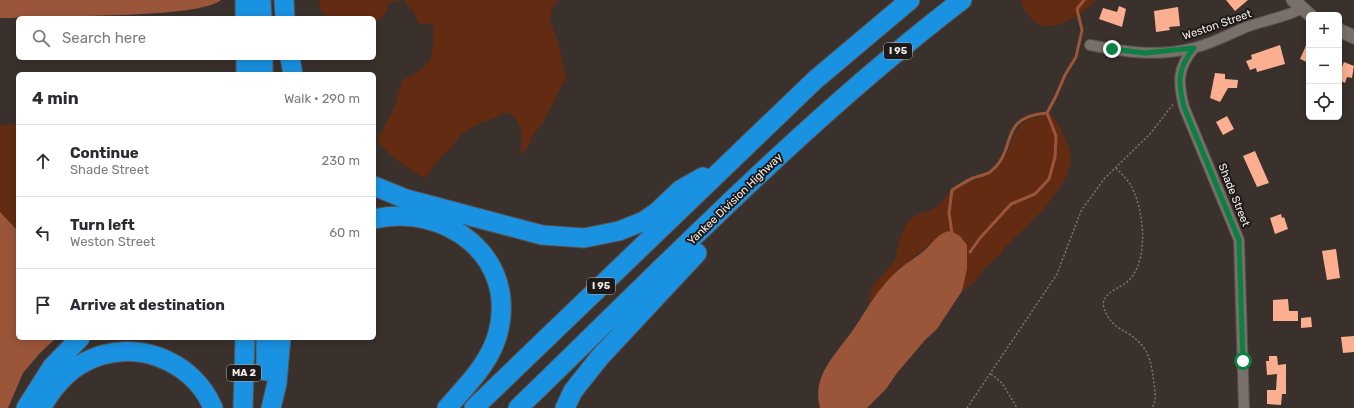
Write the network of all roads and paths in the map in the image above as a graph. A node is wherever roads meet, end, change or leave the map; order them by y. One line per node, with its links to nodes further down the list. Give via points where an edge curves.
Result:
1 (245, 0): 7 (highway)
2 (261, 0): 8 (highway)
3 (284, 0): 9 (highway)
4 (910, 0): 19 (highway, I 95, via 815,80)
5 (962, 0): 22 (highway, Yankee Division Highway / I 95, via 862,82)
6 (1301, 8): 13 (street, Weston Street, via 1286,16 1248,27)
7 (245, 16)
8 (262, 16)
9 (286, 16)
10 (1342, 31): 11 (street)
11 (1354, 37)
12 (1090, 45): 13 (street, Weston Street, via 1145,53)
13 (1194, 48): 18 (street, Shade Street, via 1182,67)
14 (290, 60): 17 (highway)
15 (249, 65): 16 (highway)
16 (260, 72)
17 (293, 72)
18 (1181, 94): 20 (path, via 1150,134); 42 (street, Shade Street, via 1184,107 1239,240)
19 (727, 164): 21 (highway, via 680,190 657,212 644,220 619,231 584,238 542,235 406,199); 36 (highway, I 95)
20 (1116, 168): 28 (path, via 1104,179 1081,210 1057,274); 41 (path, via 1133,191 1142,231 1142,250 1138,267 1131,278 1107,295 1103,304 1110,321 1139,342 1149,356 1156,400)
21 (376, 187)
22 (736, 197): 37 (highway, Yankee Division Highway / I 95); 38 (highway, via 707,243 600,357 573,391)
23 (376, 219): 35 (highway, via 409,216 444,224 464,235 476,246 494,274 501,308 496,341 479,370)
24 (78, 340): 29 (highway, via 52,367)
25 (245, 340): 32 (highway, MA 2)
26 (266, 340): 33 (highway, MA 2)
27 (281, 340): 34 (highway, via 277,383)
28 (990, 374): 39 (path); 40 (path, via 1002,383)
29 (26, 408)
30 (42, 408): 31 (highway, via 57,384 79,365 99,356 130,351 162,358 183,370 201,386)
31 (213, 408)
32 (243, 408)
33 (265, 408)
34 (271, 408)
35 (447, 408)
36 (474, 408)
37 (518, 408)
38 (565, 408)
39 (967, 408)
40 (1017, 408)
41 (1152, 408)
42 (1244, 408)

